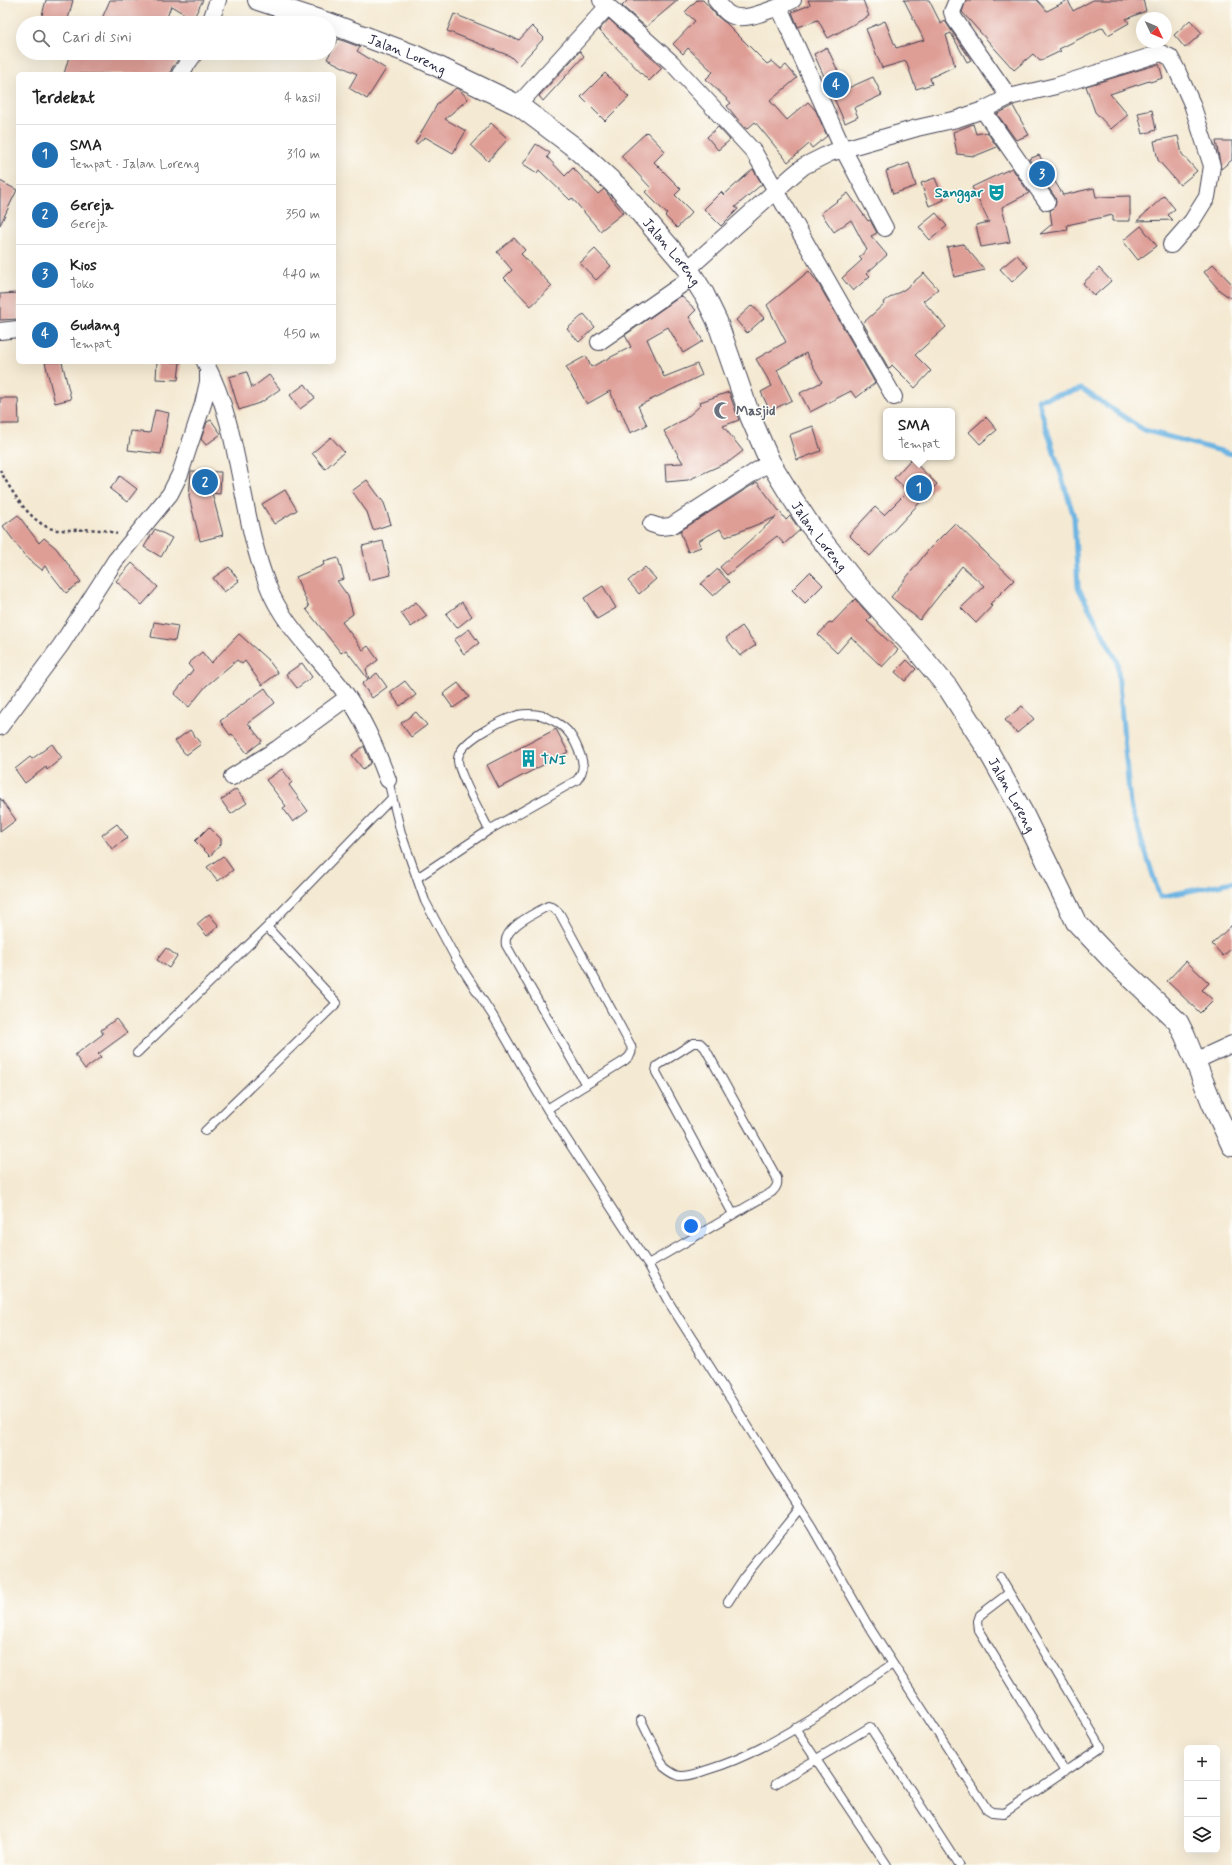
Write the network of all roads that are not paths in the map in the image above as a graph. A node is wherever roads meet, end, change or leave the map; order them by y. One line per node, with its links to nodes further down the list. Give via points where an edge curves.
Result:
1 (218, 0): 7 (street)
2 (716, 0): 6 (street, via 729,15 740,17)
3 (957, 0): 12 (street, via 952,12 954,18)
4 (271, 2): 8 (street, Jalan Loreng)
5 (605, 3): 13 (street); 16 (street, via 672,63 754,152)
6 (786, 3): 15 (street)
7 (212, 16)
8 (309, 16)
9 (336, 26): 13 (street, Jalan Loreng, via 414,55)
10 (190, 60): 11 (street)
11 (181, 72)
12 (1009, 97): 14 (street); 19 (street, via 1056,86 1151,56 1164,53 1170,57 1192,104 1212,166 1207,197 1192,221)
13 (518, 105): 20 (street, Jalan Loreng, via 574,147 613,183)
14 (983, 110): 15 (street); 17 (street)
15 (843, 149): 16 (street, via 804,166); 18 (street)
16 (775, 191): 20 (street); 25 (street)
17 (1047, 202)
18 (885, 228)
19 (1171, 245)
20 (691, 273): 23 (street); 26 (street, Jalan Loreng, via 717,321 750,416)
21 (16, 330): 22 (street)
22 (0, 331)
23 (599, 342)
24 (206, 364): 28 (street, via 227,414 244,498 268,586 291,626); 29 (street, via 208,382 203,404 180,474 166,499 132,539 61,645)
25 (894, 397)
26 (770, 462): 27 (street, via 671,526 660,527); 38 (street, Jalan Loreng, via 810,525 854,581 948,688 986,747 1023,813 1076,922 1178,1022)
27 (651, 524)
28 (348, 697): 30 (street, via 277,749); 31 (street, via 372,738)
29 (0, 727)
30 (232, 777)
31 (388, 780): 32 (lane)
32 (392, 798): 34 (lane); 35 (lane)
33 (489, 830): 33 (lane, via 578,780 583,773 584,764 571,733 560,724 540,715 519,715 497,723 460,751 457,760 460,771); 34 (lane)
34 (417, 878): 40 (lane, via 425,901 456,959 493,1016)
35 (266, 927): 37 (lane); 41 (lane, via 337,1003)
36 (1232, 1044): 38 (street)
37 (137, 1054)
38 (1195, 1061): 42 (street, Jalan Loreng)
39 (586, 1085): 39 (lane, via 506,945 507,933 512,928 548,906 560,914 631,1046 632,1051 627,1059); 40 (lane)
40 (547, 1109): 44 (lane)
41 (205, 1131)
42 (1232, 1146)
43 (733, 1214): 43 (lane, via 772,1192 776,1188 777,1178 705,1048 700,1043 693,1043 657,1066 656,1072); 44 (lane)
44 (648, 1264): 45 (lane, via 668,1301)
45 (800, 1508): 48 (lane, via 745,1576); 49 (lane)
46 (1000, 1577): 47 (lane)
47 (1009, 1593): 53 (lane, via 980,1615 979,1631); 53 (lane, via 1101,1748)
48 (728, 1602)
49 (893, 1664): 51 (lane); 53 (lane, via 987,1809 1004,1813)
50 (641, 1720): 51 (lane, via 664,1767 679,1776 693,1775 721,1766)
51 (795, 1728): 52 (lane)
52 (816, 1760): 54 (lane); 55 (lane); 56 (lane, via 870,1727)
53 (1065, 1772)
54 (775, 1784)
55 (887, 1865)
56 (959, 1865)

